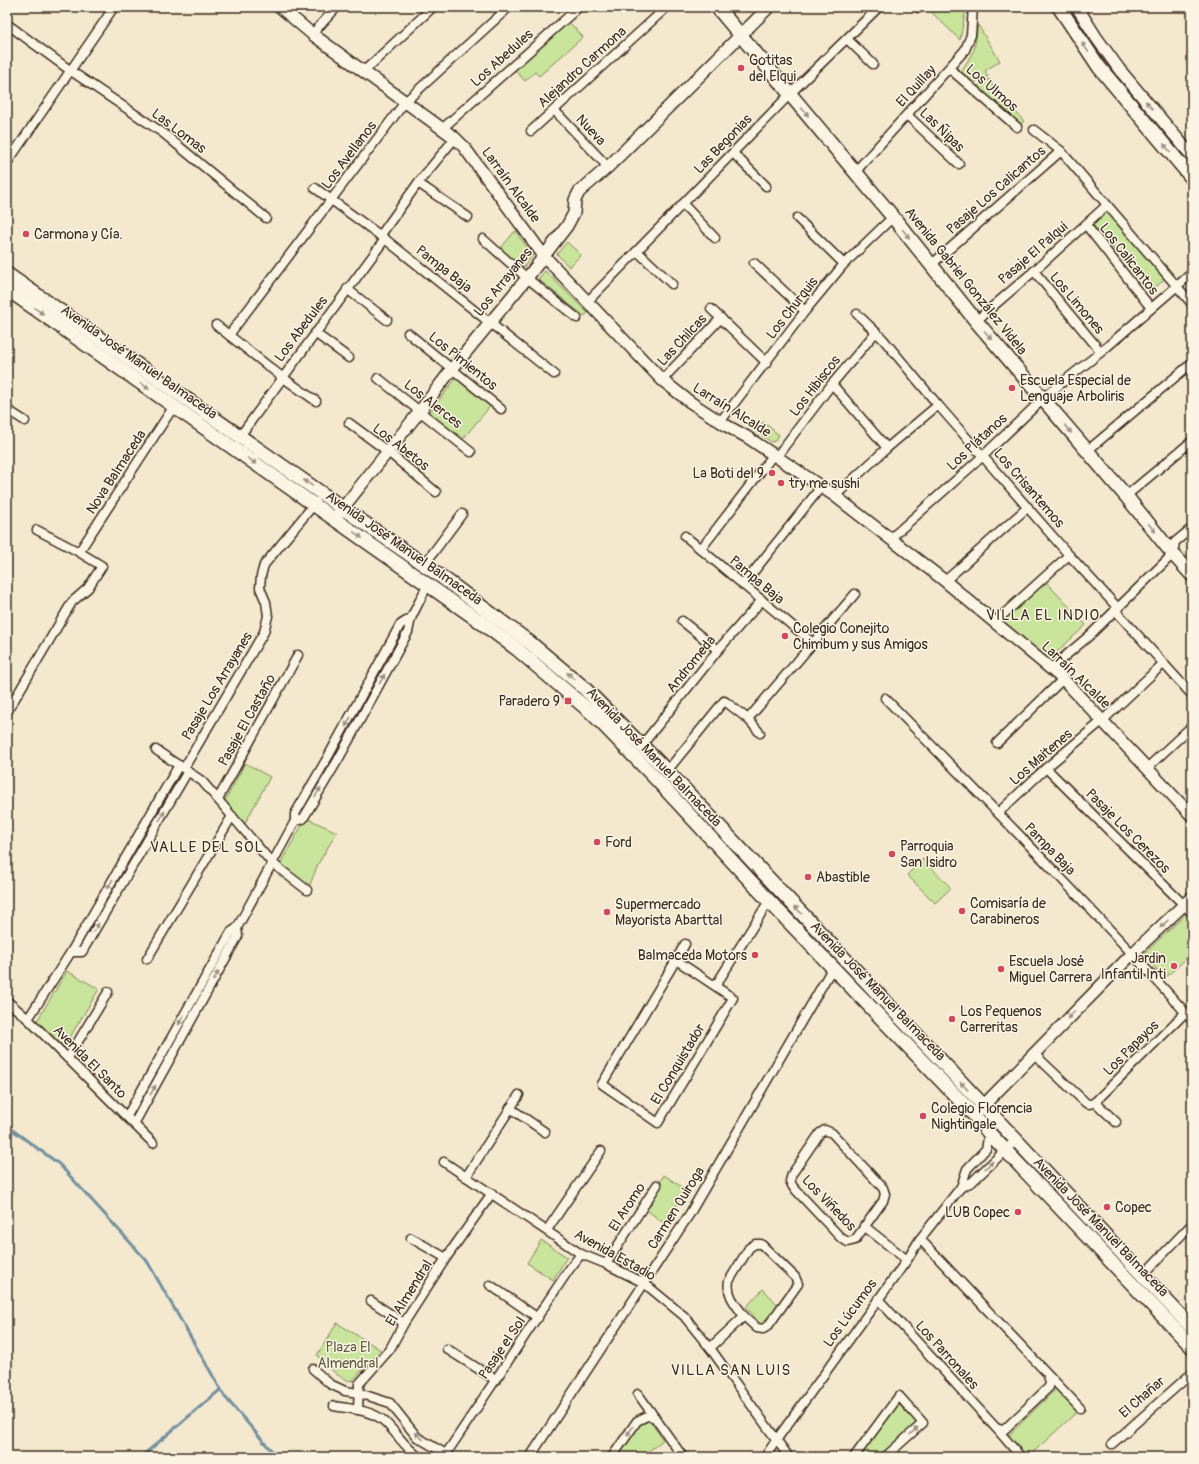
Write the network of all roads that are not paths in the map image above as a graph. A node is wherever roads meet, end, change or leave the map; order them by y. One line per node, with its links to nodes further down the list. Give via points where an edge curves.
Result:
1 (114, 7): 20 (street)
2 (280, 7): 15 (street, Larraín Alcalde)
3 (337, 7): 15 (street)
4 (433, 7): 21 (street)
5 (509, 7): 23 (street, Los Avellanos)
6 (579, 7): 27 (street, Los Abedules)
7 (668, 7): 24 (street, Alejandro Carmona)
8 (717, 7): 16 (main road, Avenida Gabriel González Videla)
9 (770, 7): 16 (street, Los Arrayanes)
10 (879, 7): 17 (street, Las Begonias)
11 (973, 7): 19 (street, El Quillay, via 971,35 966,50)
12 (1059, 7): 38 (main road, one-way to 12, via 1099,67)
13 (1078, 7): 33 (street, one-way to 13, via 1119,69)
14 (7, 24): 20 (street)
15 (312, 34): 21 (street, Larraín Alcalde)
16 (741, 36): 22 (main road, Avenida Gabriel González Videla); 36 (street, Los Arrayanes)
17 (847, 39): 18 (street); 22 (street, Las Begonias)
18 (873, 64)
19 (950, 68): 25 (street, El Quillay); 26 (street, Los Ulmos)
20 (71, 71): 34 (street); 47 (street, Las Lomas, via 163,133)
21 (363, 72): 23 (street, Larraín Alcalde)
22 (790, 94): 32 (street, Las Begonias); 37 (main road, Avenida Gabriel González Videla, one-way to 37)
23 (405, 102): 27 (street, Larraín Alcalde); 42 (street, Los Avellanos)
24 (554, 110): 29 (street, Alejandro Carmona); 36 (street, Nueva)
25 (907, 115): 35 (street, Las Ñipas); 37 (street, El Quillay)
26 (1017, 127)
27 (443, 128): 30 (street, Larraín Alcalde)
28 (1034, 130): 31 (street, Pasaje Los Calicantos)
29 (531, 131)
30 (455, 138): 39 (street, Los Abedules); 54 (street, Larraín Alcalde)
31 (1061, 151): 44 (street, Pasaje Los Calicantos); 57 (street, Pasaje Los Calicantos)
32 (733, 153): 40 (street); 43 (street, Las Begonias)
33 (1192, 156)
34 (7, 163)
35 (959, 164)
36 (608, 167): 54 (street, Los Arrayanes, via 579,192 575,200 574,213 567,226)
37 (855, 172): 46 (main road, Avenida Gabriel González Videla)
38 (1192, 178)
39 (418, 183): 45 (street); 50 (street, Los Abedules)
40 (766, 186)
41 (315, 188): 42 (street, Pampa Baja)
42 (331, 200): 50 (street, Pampa Baja); 81 (street, Los Avellanos)
43 (683, 204): 51 (street); 53 (street, Las Begonias)
44 (1107, 205): 49 (street, Pasaje El Palqui); 63 (street, Los Calicantos)
45 (468, 217)
46 (893, 217): 56 (street, Los Churquis); 57 (main road, Avenida Gabriel González Videla, one-way to 57)
47 (266, 218)
48 (797, 218): 56 (street)
49 (1086, 225): 58 (street, Pasaje El Palqui); 68 (street, Los Calicantos)
50 (382, 237): 65 (street, Los Abedules); 75 (street, Pampa Baja)
51 (715, 238)
52 (483, 240): 61 (street)
53 (637, 251): 62 (street); 66 (street, Las Begonias)
54 (544, 256): 61 (street, Los Arrayanes); 66 (street, Larraín Alcalde)
55 (754, 263): 70 (street)
56 (844, 264): 70 (street, Los Churquis)
57 (931, 265): 76 (main road, Avenida Gabriel González Videla)
58 (1034, 271): 76 (street, Pasaje El Palqui); 82 (street, Los Limones)
59 (1192, 273): 63 (street, Los Plátanos)
60 (7, 274): 102 (main road, Avenida José Manuel Balmaceda)
61 (527, 278): 72 (street); 75 (street, Los Arrayanes)
62 (672, 284)
63 (1177, 286): 67 (street, Los Calicantos); 68 (street, Los Plátanos)
64 (7, 289): 95 (main road, Avenida José Manuel Balmaceda, one-way to 95)
65 (347, 289): 74 (street); 79 (street, Los Abedules)
66 (588, 301): 90 (street, Larraín Alcalde)
67 (1192, 304)
68 (1151, 308): 82 (street, Los Plátanos)
69 (711, 309): 73 (street)
70 (805, 311): 84 (street, Los Churquis)
71 (857, 314): 78 (street, Los Crisantemos)
72 (577, 318)
73 (720, 318): 84 (street); 90 (street, Las Chilcas)
74 (387, 320)
75 (490, 321): 86 (street, Los Arrayanes); 87 (street, Pampa Baja)
76 (976, 321): 92 (main road, Avenida Gabriel González Videla, one-way to 92)
77 (216, 325): 81 (street)
78 (876, 332): 91 (street, Los Hibiscos); 94 (street, Los Crisantemos)
79 (315, 333): 83 (street); 88 (street, Los Abedules)
80 (408, 333): 86 (street, Los Pimientos)
81 (229, 335): 88 (street)
82 (1101, 352): 92 (street, Los Plátanos)
83 (349, 358)
84 (767, 363): 100 (street, Los Churquis)
85 (1192, 363): 106 (street)
86 (452, 369): 96 (street, Los Pimientos); 98 (street, Los Arrayanes)
87 (554, 374)
88 (282, 377): 93 (street); 102 (street, Los Abedules)
89 (378, 378): 98 (street, Los Alerces)
90 (662, 380): 100 (street, Larraín Alcalde)
91 (832, 384): 104 (street); 108 (street, Los Hibiscos)
92 (1043, 399): 106 (main road, Avenida Gabriel González Videla, one-way to 106); 109 (street, Los Plátanos)
93 (316, 400)
94 (938, 405): 104 (street); 109 (street, Los Crisantemos)
95 (174, 406): 115 (main road, Avenida José Manuel Balmaceda, one-way to 115); 125 (street, Nova Balmaceda)
96 (501, 409)
97 (7, 411): 99 (street)
98 (420, 411): 105 (street, Los Arrayanes); 107 (street, Los Alerces)
99 (25, 421)
100 (720, 422): 108 (street, Larraín Alcalde)
101 (349, 423): 105 (street, Los Abetos)
102 (240, 436): 112 (main road, Avenida José Manuel Balmaceda, one-way to 102)
103 (1192, 441): 114 (street)
104 (887, 448): 113 (street)
105 (387, 451): 111 (street, Los Abetos); 117 (street, Los Arrayanes)
106 (1087, 451): 114 (main road, Avenida Gabriel González Videla)
107 (471, 452)
108 (775, 455): 110 (street, Larraín Alcalde); 124 (street, Los Hibiscos)
109 (983, 456): 116 (street, Los Crisantemos); 123 (street, Los Plátanos)
110 (821, 487): 113 (street, Larraín Alcalde); 132 (street)
111 (436, 492)
112 (323, 494): 115 (street, Pasaje Los Arrayanes); 117 (main road, Avenida José Manuel Balmaceda)
113 (835, 496): 123 (street, Larraín Alcalde)
114 (1126, 496): 126 (main road, Avenida Gabriel González Videla, one-way to 126)
115 (314, 504): 119 (main road, Avenida José Manuel Balmaceda); 159 (street, Pasaje Los Arrayanes, via 264,566 260,576 260,588 268,616 264,632)
116 (1028, 507): 127 (street, Los Crisantemos); 130 (street)
117 (342, 508): 119 (street, Los Arrayanes); 128 (main road, Avenida José Manuel Balmaceda)
118 (462, 514): 128 (street)
119 (335, 519): 131 (main road, Avenida José Manuel Balmaceda, one-way to 131)
120 (1192, 528): 126 (street, via 1175,542)
121 (37, 530): 125 (street)
122 (685, 536): 124 (street, Pampa Baja)
123 (891, 538): 130 (street, Larraín Alcalde)
124 (701, 549): 132 (street, Pampa Baja)
125 (79, 552): 149 (street, via 102,566 88,588 72,602)
126 (1173, 554): 129 (main road, Avenida Gabriel González Videla); 135 (street)
127 (1069, 555): 135 (street, Los Crisantemos); 138 (street)
128 (424, 565): 155 (main road, Avenida José Manuel Balmaceda, one-way to 128, via 558,665)
129 (1192, 575)
130 (945, 581): 138 (street, Larraín Alcalde)
131 (428, 584): 136 (street); 172 (main road, Avenida José Manuel Balmaceda, via 517,649 593,714)
132 (744, 585): 134 (street, Pampa Baja)
133 (855, 594): 139 (street)
134 (762, 600): 139 (street, Pampa Baja); 140 (street, Andromeda)
135 (1116, 609): 142 (street, Los Crisantemos); 143 (street, via 1090,636)
136 (411, 618): 145 (street, via 400,625); 147 (street, one-way to 136, via 408,632)
137 (682, 621): 140 (street)
138 (995, 622): 143 (street, Larraín Alcalde)
139 (813, 643): 150 (street)
140 (718, 650): 155 (street, Andromeda)
141 (298, 654): 163 (street, Pasaje El Castaño)
142 (1164, 663): 146 (street, Los Crisantemos); 151 (street, Los Maitenes)
143 (1052, 668): 144 (street, Larraín Alcalde)
144 (1063, 679): 151 (street, Larraín Alcalde); 154 (street)
145 (363, 694): 147 (street); 157 (street, one-way to 157)
146 (1192, 695)
147 (372, 698): 158 (street)
148 (885, 698): 164 (street, Pampa Baja)
149 (7, 712)
150 (748, 719): 153 (street); 162 (street, via 724,702)
151 (1102, 721): 160 (street, Los Maitenes); 161 (street, Larraín Alcalde)
152 (1192, 726): 161 (street)
153 (760, 733)
154 (997, 743)
155 (642, 745): 162 (main road, Avenida José Manuel Balmaceda)
156 (156, 750): 159 (street)
157 (329, 755): 158 (street); 167 (street, via 295,814)
158 (338, 760): 167 (street, one-way to 158, via 303,819)
159 (184, 768): 163 (street, via 202,781); 168 (street, Pasaje Los Arrayanes); 170 (street, Pasaje Los Arrayanes, one-way to 159)
160 (1046, 768): 164 (street, Los Maitenes); 173 (street, Pasaje Los Cerezos)
161 (1148, 768): 165 (street, Larraín Alcalde)
162 (667, 771): 197 (main road, Avenida José Manuel Balmaceda, one-way to 162)
163 (218, 799): 166 (street)
164 (998, 813): 178 (street, Pampa Baja)
165 (1192, 814)
166 (232, 816): 169 (street); 179 (street)
167 (295, 821): 169 (street)
168 (122, 863): 170 (street); 177 (street, Pasaje Los Arrayanes, one-way to 177)
169 (272, 863): 171 (street); 175 (street)
170 (130, 869): 177 (street, Pasaje Los Arrayanes, one-way to 170, via 82,952)
171 (307, 890)
172 (769, 901): 181 (main road, Avenida José Manuel Balmaceda); 182 (street)
173 (1188, 901): 174 (street, Pasaje Los Cerezos); 178 (street, one-way to 178)
174 (1192, 913)
175 (237, 928): 183 (street, via 231,932); 185 (street, one-way to 175, via 238,936)
176 (685, 944): 180 (street, El Conquistador)
177 (71, 952): 188 (street, Pasaje Los Arrayanes)
178 (1132, 954): 187 (street, Pampa Baja); 191 (street, one-way to 191)
179 (147, 959)
180 (676, 960): 182 (street, El Conquistador); 182 (street, El Conquistador, via 602,1084 658,1123 733,998)
181 (833, 966): 197 (main road, Avenida José Manuel Balmaceda); 222 (street, Carmen Quiroga, via 689,1215)
182 (716, 985)
183 (198, 990): 185 (street); 190 (street, one-way to 190)
184 (108, 992): 192 (street)
185 (206, 995): 193 (street)
186 (7, 1001): 188 (street, Avenida El Santo)
187 (1185, 1013): 189 (street, Pampa Baja); 195 (street, Los Papayos)
188 (28, 1019): 192 (street, Avenida El Santo)
189 (1192, 1020)
190 (163, 1052): 193 (street); 198 (street)
191 (1033, 1053): 195 (street, via 1086,1103); 197 (street)
192 (68, 1058): 198 (street, Avenida El Santo)
193 (171, 1058): 200 (street, one-way to 193)
194 (519, 1095): 196 (street)
195 (1095, 1102): 199 (street)
196 (510, 1108): 201 (street); 208 (street)
197 (978, 1110): 202 (main road, Avenida José Manuel Balmaceda); 203 (main road, Avenida José Manuel Balmaceda)
198 (127, 1116): 200 (street, Avenida El Santo)
199 (1116, 1122)
200 (134, 1124): 204 (street, Avenida El Santo)
201 (545, 1132)
202 (989, 1132): 205 (main road, Avenida José Manuel Balmaceda); 210 (street, Los Lúcumos, via 986,1149 967,1169)
203 (1016, 1140): 205 (street, Los Lúcumos); 221 (main road, Avenida José Manuel Balmaceda)
204 (153, 1142)
205 (1005, 1150): 210 (street, Los Lúcumos, one-way to 205, via 972,1182); 230 (main road, Avenida José Manuel Balmaceda)
206 (601, 1151): 214 (street)
207 (444, 1162): 208 (street, Avenida Estadio)
208 (466, 1177): 211 (street, Avenida Estadio)
209 (657, 1185): 220 (street, El Aromo)
210 (960, 1187): 216 (street, Los Lúcumos)
211 (492, 1193): 214 (street, Avenida Estadio); 218 (street, El Almendral)
212 (864, 1226): 212 (street, Los Viñedos, via 883,1201 883,1188 832,1133 825,1130 820,1133 792,1174 790,1181 841,1238 848,1242 855,1240); 219 (street, Los Viñedos)
213 (1192, 1226): 221 (street)
214 (546, 1230): 217 (street, Avenida Estadio)
215 (411, 1238): 218 (street)
216 (920, 1239): 219 (street, Los Lúcumos); 235 (street)
217 (581, 1254): 220 (street, Avenida Estadio); 227 (street, Pasaje el Sol)
218 (446, 1258): 228 (street, El Almendral)
219 (907, 1260): 224 (street, Los Lúcumos)
220 (606, 1264): 222 (street, Avenida Estadio)
221 (1143, 1275): 229 (main road, Avenida José Manuel Balmaceda)
222 (644, 1283): 231 (street, Avenida Estadio, via 684,1316); 248 (street, Carmen Quiroga)
223 (490, 1285): 227 (street)
224 (878, 1299): 243 (street, Los Parronales); 244 (street, Los Lúcumos)
225 (371, 1301): 228 (street)
226 (744, 1316): 226 (street, via 757,1328 763,1329 768,1326 798,1284 795,1277 761,1244 749,1248 729,1281 729,1293); 231 (street)
227 (538, 1318): 236 (street, Pasaje el Sol)
228 (404, 1323): 237 (street, El Almendral, via 387,1354 359,1384)
229 (1192, 1328)
230 (1191, 1345)
231 (710, 1348): 244 (street, Avenida Estadio)
232 (447, 1349): 236 (street)
233 (313, 1369): 237 (street, via 330,1384 345,1391)
234 (1192, 1373): 245 (street, El Chañar)
235 (1048, 1376): 240 (street); 243 (street, via 1049,1387 1005,1429)
236 (496, 1380): 246 (street, Pasaje el Sol)
237 (359, 1393): 241 (street, El Almendral); 246 (street, one-way to 237, via 417,1437 390,1403)
238 (638, 1394): 242 (street)
239 (334, 1406): 241 (street)
240 (1080, 1408)
241 (358, 1410): 247 (street, via 374,1414 384,1421 409,1451)
242 (654, 1417): 249 (street, one-way to 249, via 647,1416 637,1421); 250 (street)
243 (996, 1428): 255 (street, Los Parronales)
244 (777, 1439): 251 (street, Los Lúcumos); 252 (street, Avenida Estadio)
245 (1112, 1444)
246 (447, 1456)
247 (419, 1457)
248 (530, 1457)
249 (612, 1457)
250 (682, 1457)
251 (765, 1457)
252 (789, 1457)
253 (854, 1457): 254 (street, one-way to 253, via 923,1423 899,1396)
254 (886, 1457)
255 (1021, 1457)

